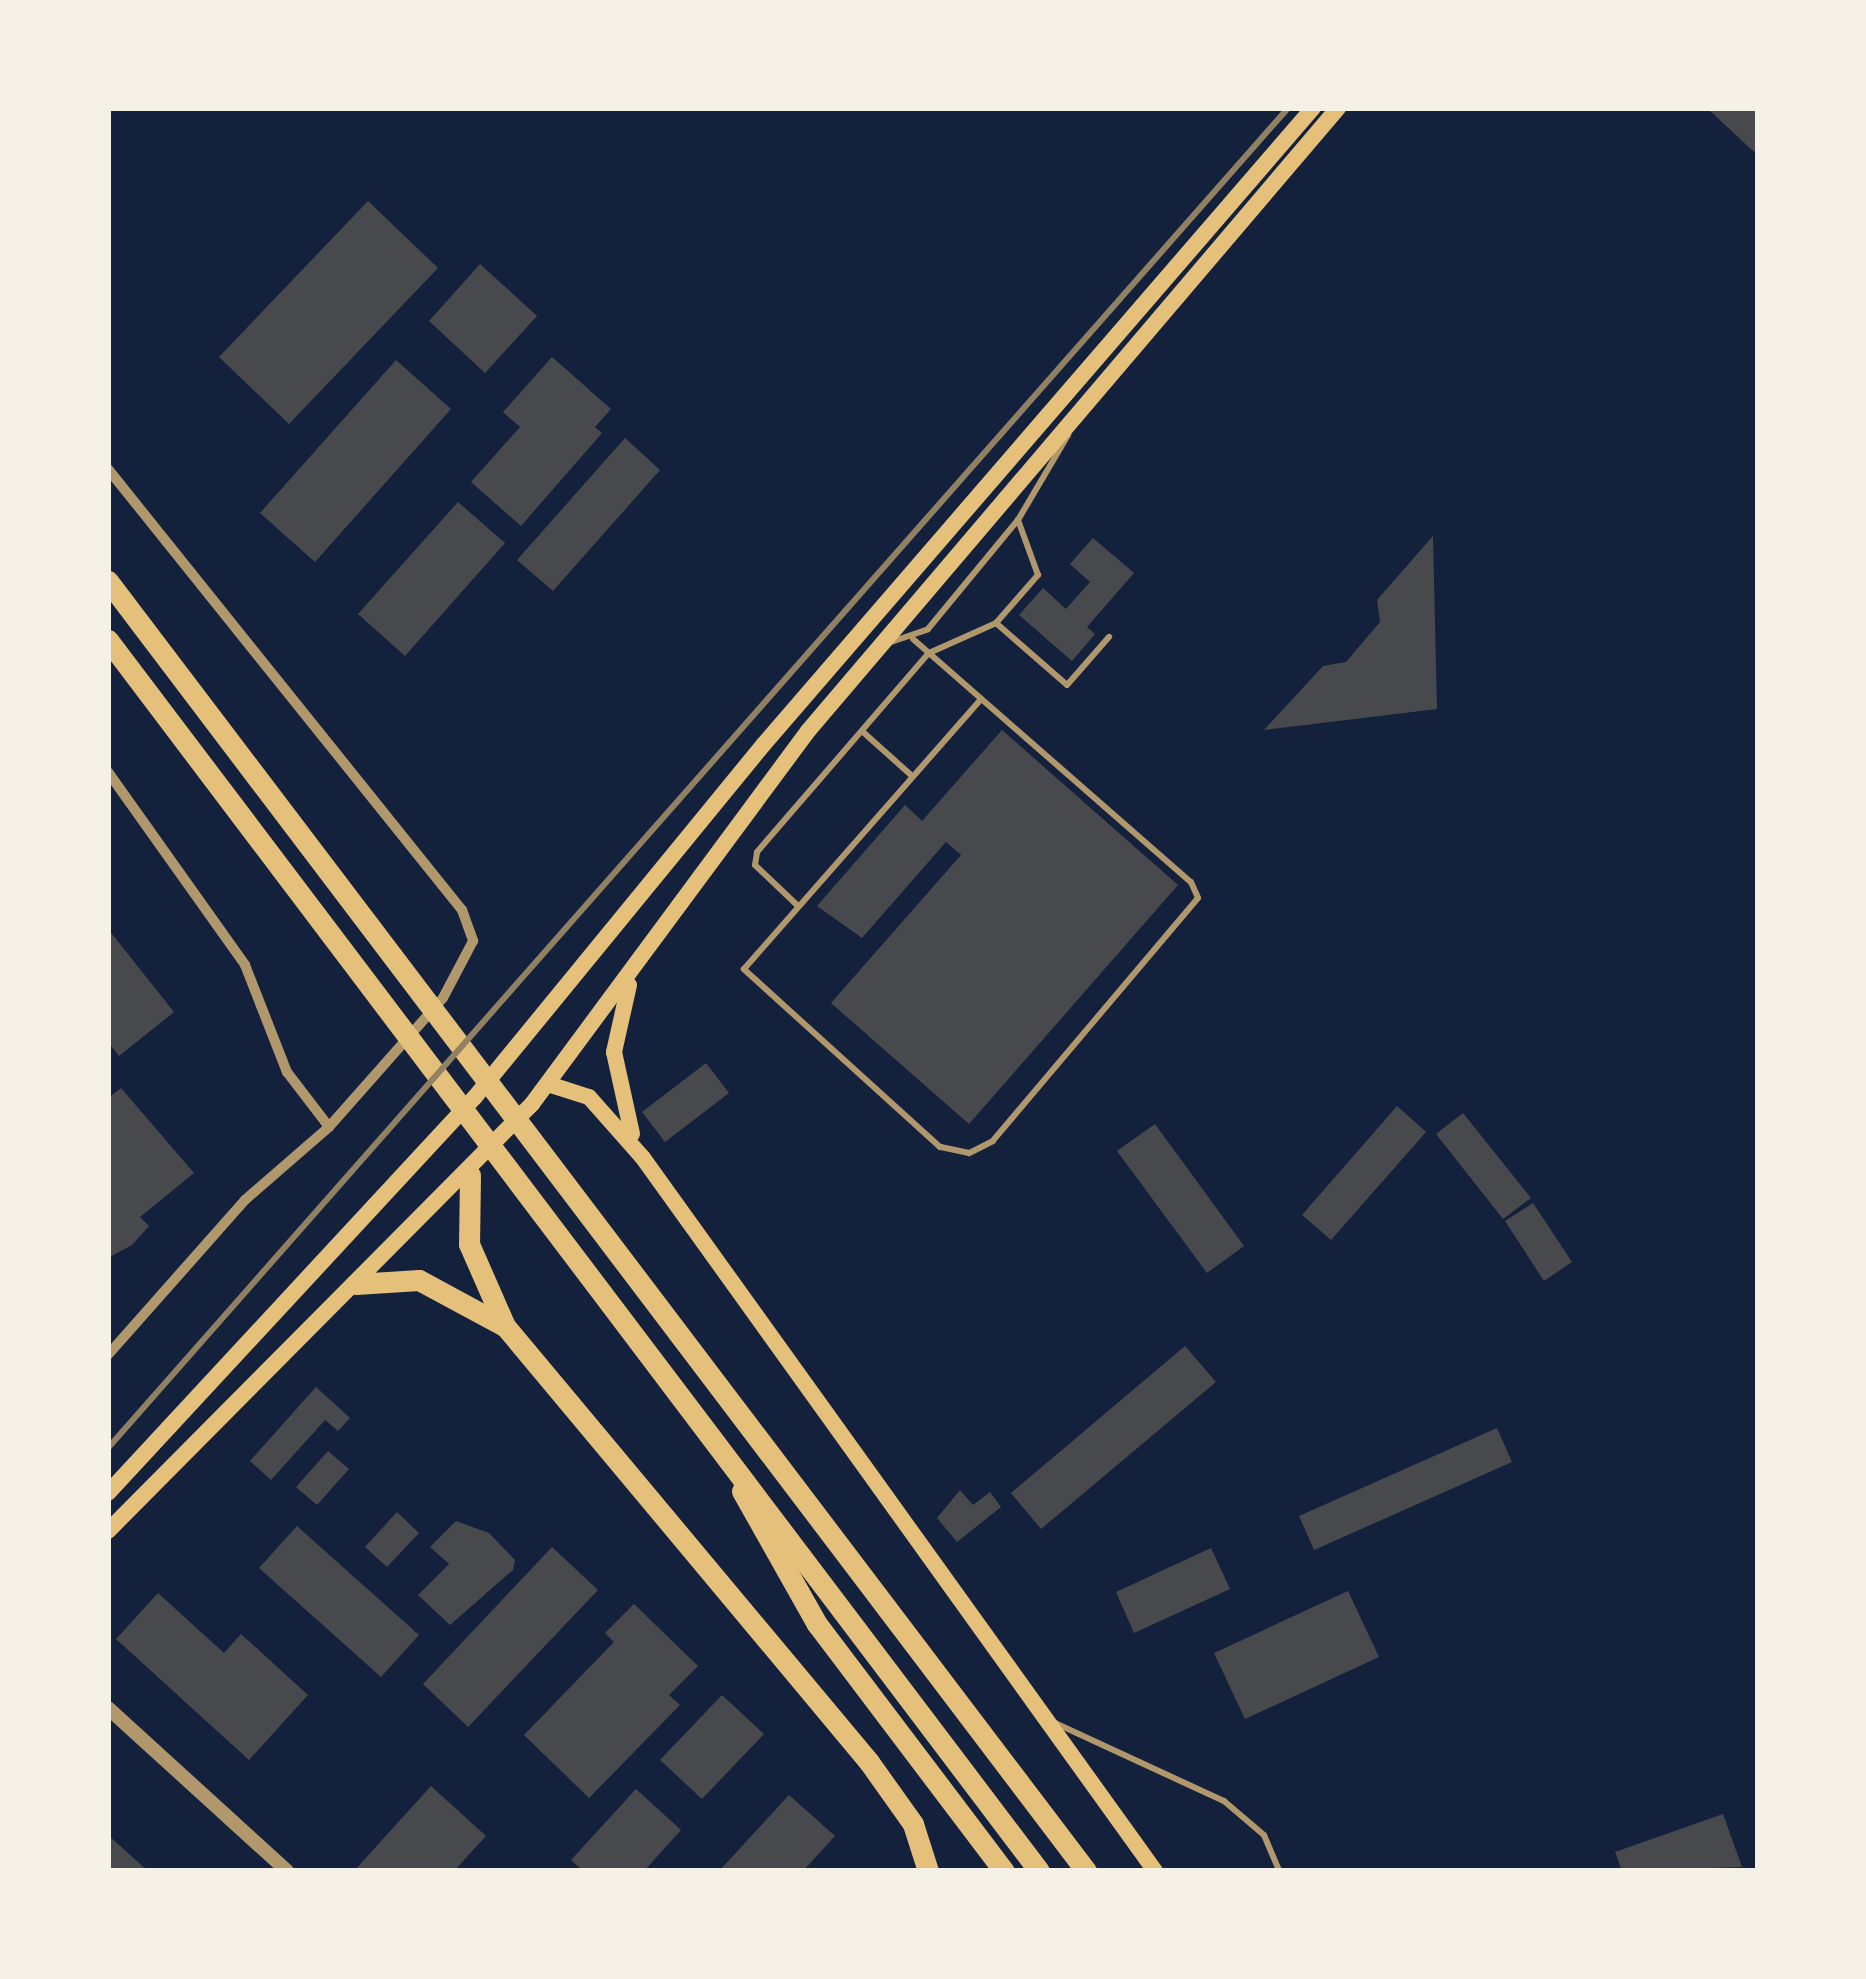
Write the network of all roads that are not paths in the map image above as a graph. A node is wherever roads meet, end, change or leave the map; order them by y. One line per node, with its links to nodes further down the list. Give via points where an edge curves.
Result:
1 (1313, 108): 27 (main road, via 764,744 475,1097)
2 (1338, 108): 3 (main road)
3 (1076, 411): 5 (lane); 11 (main road)
4 (108, 469): 20 (street, via 469,925 472,950 458,976)
5 (1018, 520): 7 (lane, via 1038,575); 9 (lane)
6 (108, 581): 37 (highway)
7 (996, 623): 8 (lane, via 1067,685); 12 (lane)
8 (1109, 637)
9 (913, 639): 11 (lane); 12 (lane)
10 (108, 640): 26 (highway)
11 (881, 643): 18 (main road, via 696,878)
12 (929, 653): 13 (lane); 14 (lane)
13 (981, 699): 16 (lane); 17 (lane, via 1191,882 1198,898 993,1142 968,1153 940,1147 745,976 746,963)
14 (862, 732): 16 (lane); 17 (lane, via 754,859)
15 (108, 772): 20 (street, via 245,964 287,1072)
16 (912, 776): 17 (lane)
17 (798, 905)
18 (633, 972): 19 (main road); 21 (main road, via 615,1070)
19 (548, 1084): 21 (main road, via 589,1097); 22 (main road)
20 (329, 1127): 25 (street, via 245,1200)
21 (643, 1158): 31 (main road)
22 (470, 1175): 23 (main road); 24 (highway, via 469,1244)
23 (356, 1284): 24 (highway, via 419,1280); 28 (main road)
24 (505, 1326): 33 (highway, via 869,1762 913,1824)
25 (108, 1354)
26 (717, 1443): 29 (highway); 34 (highway, via 795,1591)
27 (108, 1493)
28 (108, 1531)
29 (809, 1563): 35 (highway, via 854,1646); 36 (highway)
30 (108, 1708): 32 (street)
31 (1044, 1717): 38 (main road); 39 (lane, via 1224,1801 1264,1835)
32 (287, 1871)
33 (928, 1871)
34 (1004, 1871)
35 (1020, 1871)
36 (1039, 1871)
37 (1086, 1871)
38 (1155, 1871)
39 (1279, 1871)

